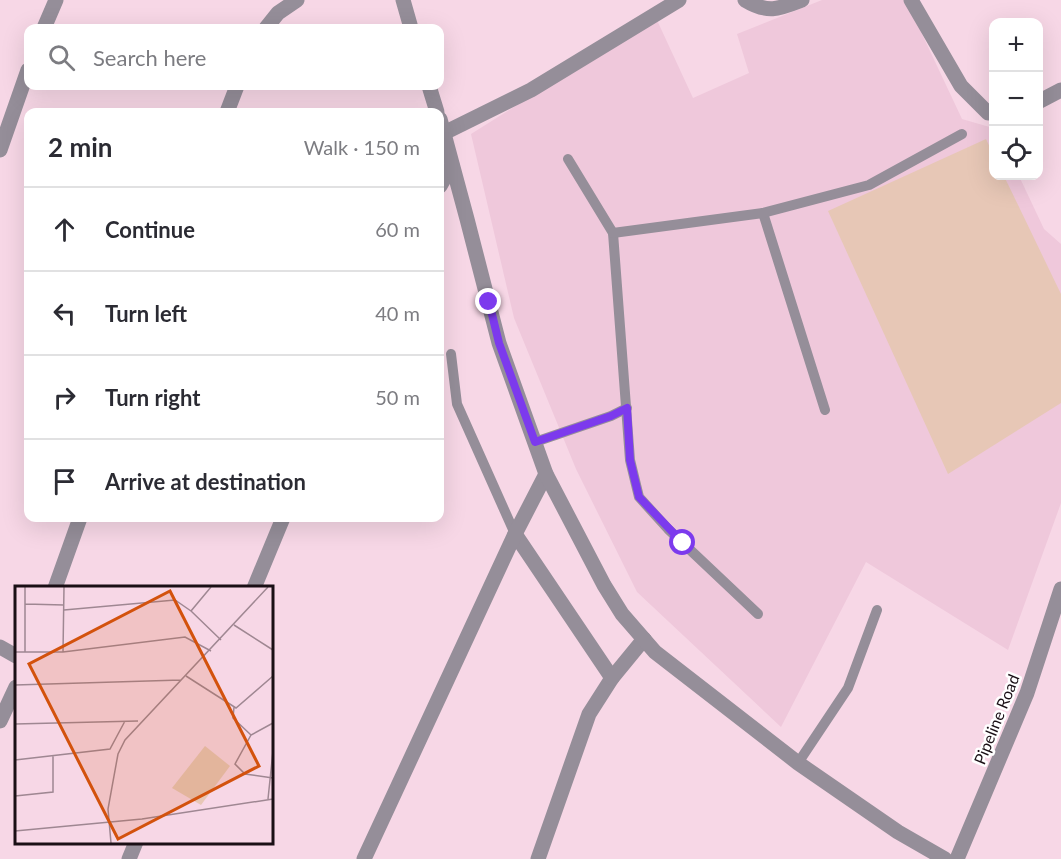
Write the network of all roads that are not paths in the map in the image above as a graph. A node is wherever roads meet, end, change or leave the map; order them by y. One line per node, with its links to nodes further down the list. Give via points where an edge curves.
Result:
1 (56, 0): 8 (street)
2 (297, 0): 9 (street)
3 (402, 0): 10 (street)
4 (679, 0): 19 (street, via 531,90)
5 (745, 0): 6 (street, via 765,10)
6 (802, 0)
7 (911, 0): 18 (street, via 961,87)
8 (46, 24)
9 (270, 24)
10 (410, 24)
11 (24, 81): 22 (street)
12 (235, 90): 16 (street)
13 (430, 90): 17 (street)
14 (1061, 90): 15 (street)
15 (1043, 99)
16 (229, 108)
17 (436, 108)
18 (989, 113)
19 (444, 125)
20 (444, 134): 24 (street)
21 (962, 134): 26 (lane, via 869,185)
22 (0, 150)
23 (568, 159): 27 (lane)
24 (452, 165): 25 (street); 31 (street, via 499,343)
25 (444, 179)
26 (763, 213): 27 (lane); 30 (lane)
27 (613, 233): 29 (lane)
28 (451, 354): 35 (lane, via 457,404)
29 (627, 408): 31 (lane); 40 (lane, via 630,460 639,497)
30 (825, 410)
31 (535, 442): 32 (street)
32 (546, 474): 35 (street); 41 (street, via 603,585)
33 (79, 522): 36 (street)
34 (281, 522): 37 (street)
35 (515, 534): 44 (street); 50 (street)
36 (56, 586)
37 (255, 586)
38 (1061, 589): 53 (street, Pipeline Road, via 1027,693)
39 (877, 610): 47 (lane, via 848,688)
40 (758, 614)
41 (644, 639): 44 (street); 47 (street, via 655,652)
42 (0, 647): 43 (street)
43 (15, 655)
44 (612, 678): 51 (street, via 589,714)
45 (15, 689): 46 (street)
46 (0, 721)
47 (798, 764): 52 (street)
48 (136, 844): 49 (street)
49 (129, 859)
50 (364, 859)
51 (538, 859)
52 (945, 859)
53 (957, 859)

